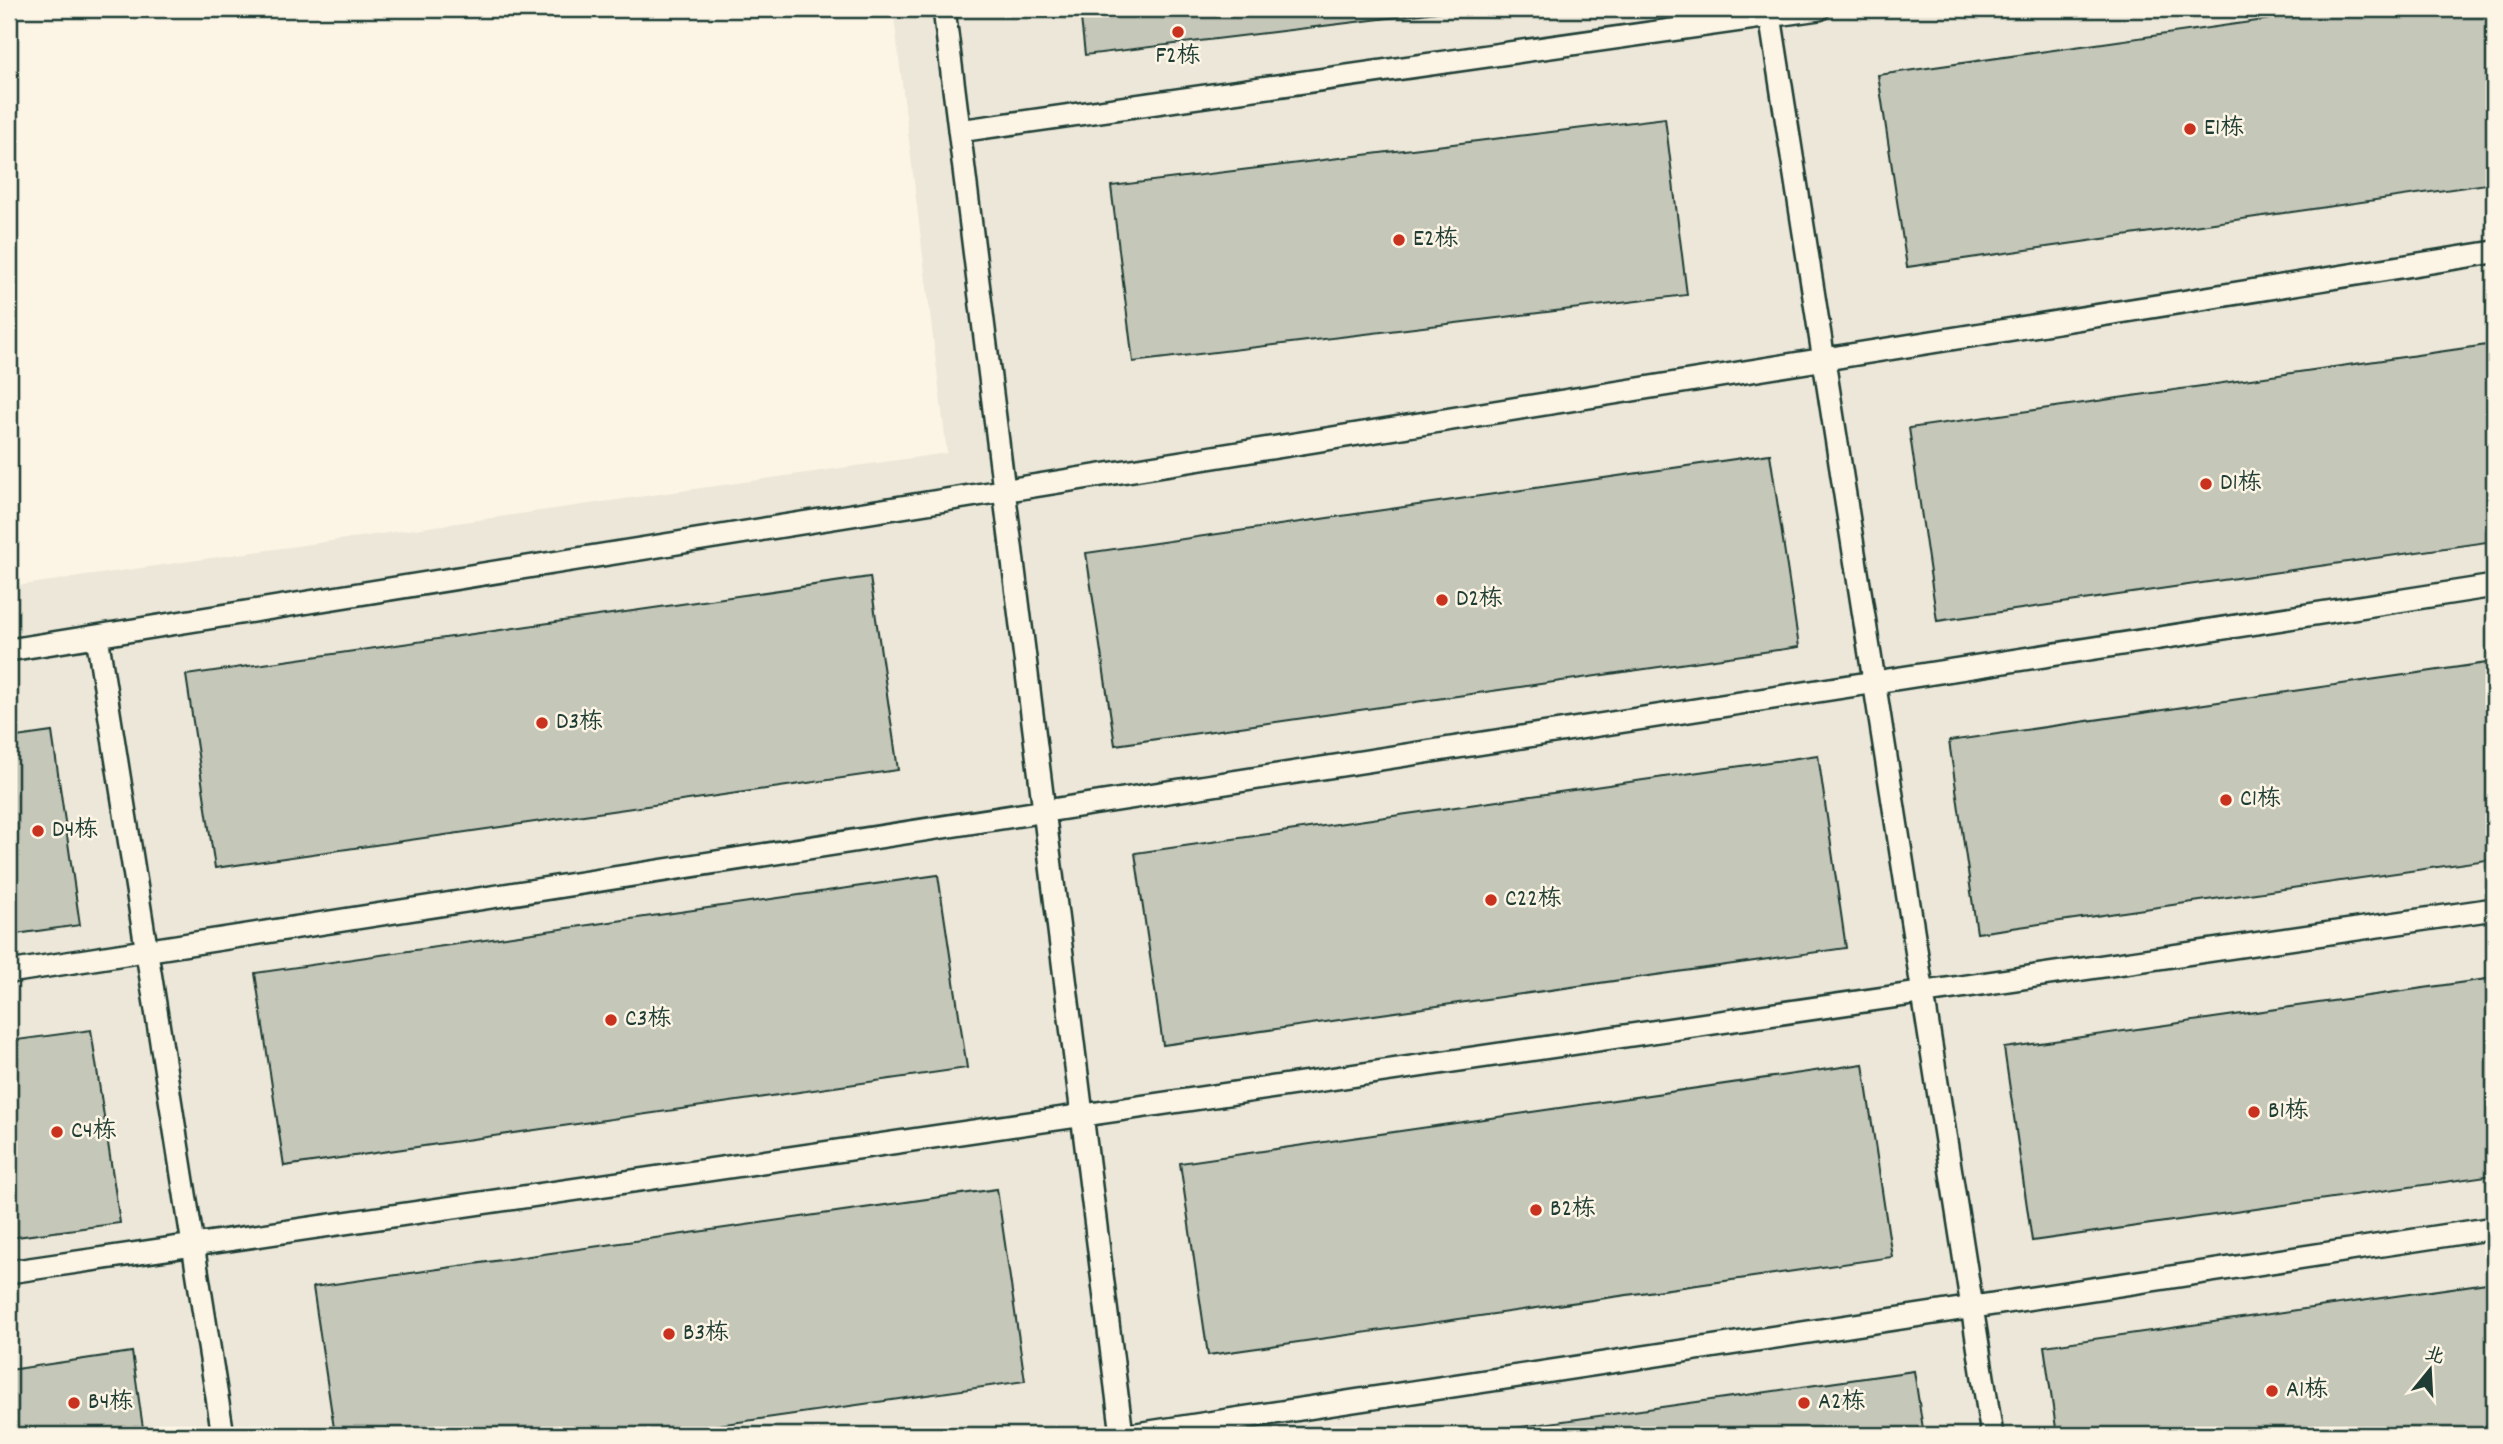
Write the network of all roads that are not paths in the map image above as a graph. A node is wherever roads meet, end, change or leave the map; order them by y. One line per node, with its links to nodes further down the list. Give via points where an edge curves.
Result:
1 (944, 9): 4 (lane)
2 (1819, 9): 3 (lane)
3 (1770, 12): 4 (lane); 6 (lane)
4 (959, 131): 7 (lane)
5 (2494, 252): 6 (lane)
6 (1824, 359): 7 (lane); 11 (lane)
7 (1004, 490): 9 (lane); 12 (lane)
8 (2494, 586): 11 (lane)
9 (97, 636): 10 (lane); 14 (lane)
10 (9, 650)
11 (1874, 682): 12 (lane); 16 (lane)
12 (1044, 811): 14 (lane); 17 (lane)
13 (2494, 909): 16 (lane)
14 (147, 950): 15 (lane); 19 (lane)
15 (9, 972)
16 (1923, 992): 17 (lane); 21 (lane)
17 (1082, 1115): 19 (lane); 23 (lane)
18 (2494, 1228): 21 (lane)
19 (193, 1245): 20 (lane); 22 (lane)
20 (9, 1272)
21 (1972, 1308): 24 (lane); 25 (lane)
22 (223, 1435)
23 (1122, 1435)
24 (1130, 1435)
25 (1992, 1435)

